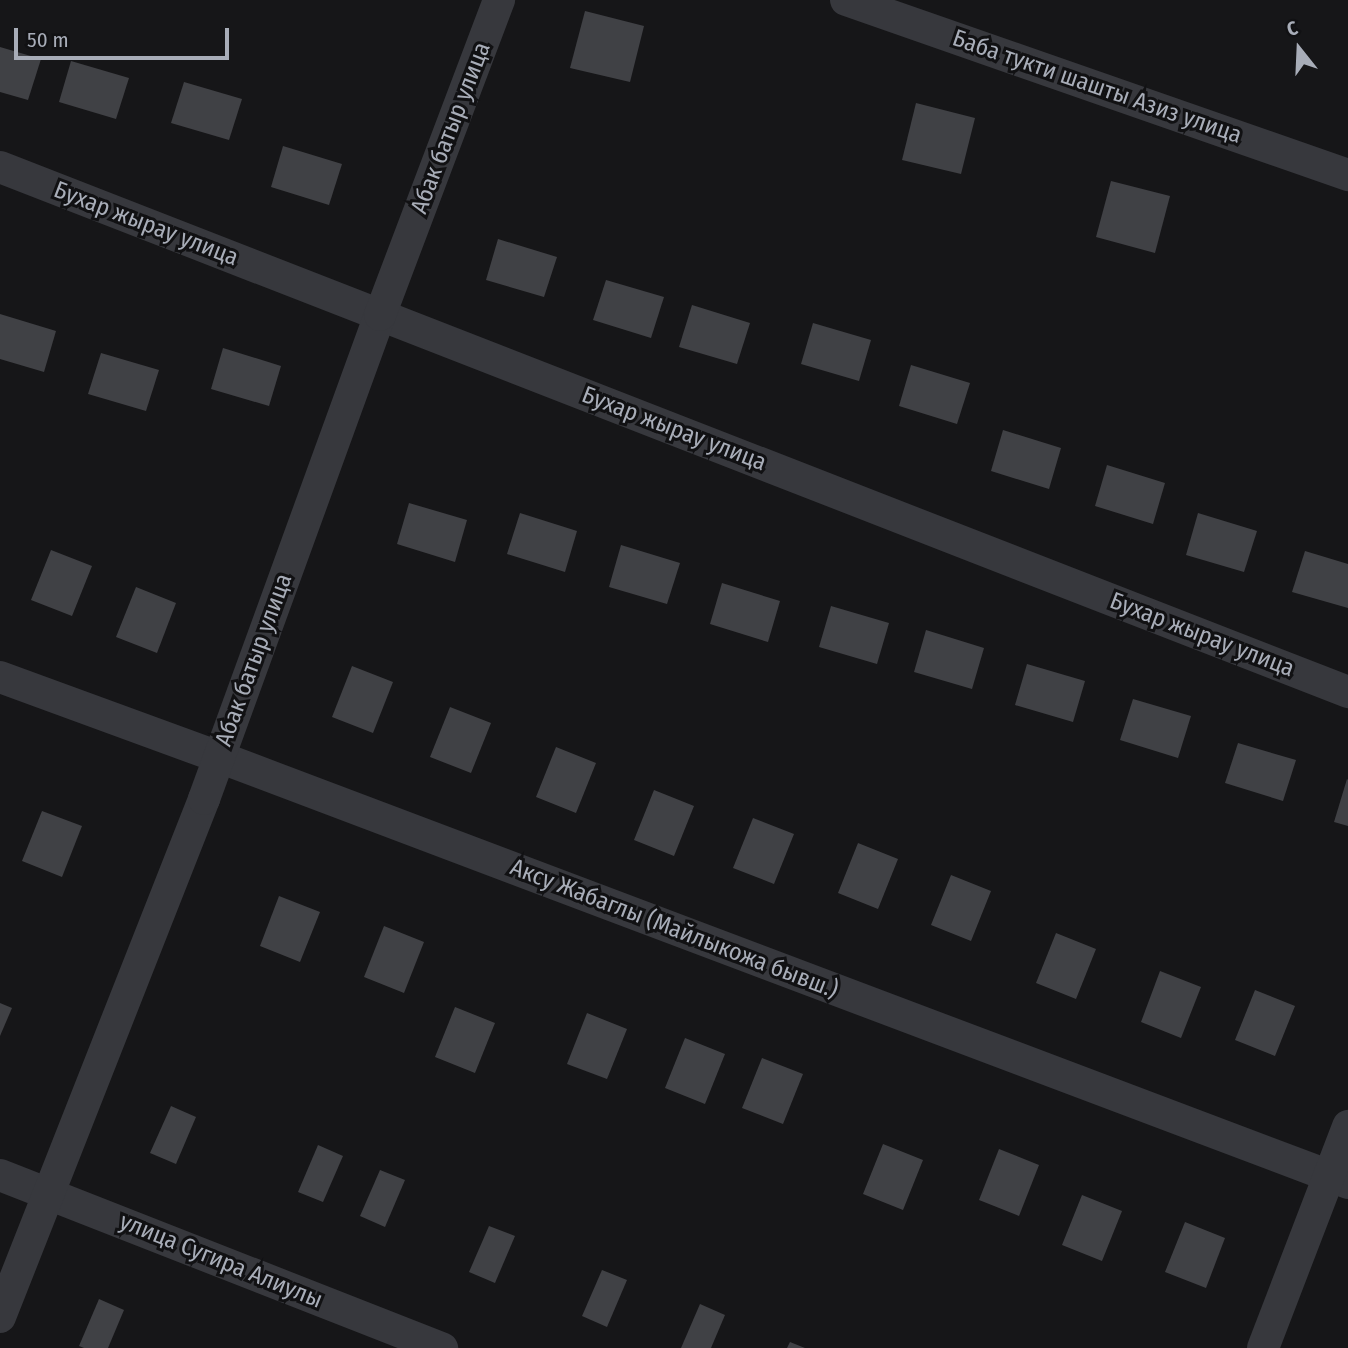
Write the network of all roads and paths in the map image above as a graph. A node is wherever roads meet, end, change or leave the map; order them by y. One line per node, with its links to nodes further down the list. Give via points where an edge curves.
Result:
1 (499, 0): 5 (street, Абак батыр улица)
2 (846, 0): 4 (street, Баба тукти шашты Азиз улица)
3 (0, 167): 5 (street, Бухар жырау улица)
4 (1348, 175)
5 (380, 315): 7 (street, Бухар жырау улица); 8 (street, Абак батыр улица)
6 (0, 677): 8 (street, Аксу Жабаглы (Майлыкожа бывш.))
7 (1348, 692)
8 (219, 757): 11 (street, Аксу Жабаглы (Майлыкожа бывш.)); 12 (street, Абак батыр улица)
9 (1348, 1126): 11 (street)
10 (0, 1175): 12 (street, улица Сугира Алиулы)
11 (1338, 1180): 15 (street)
12 (48, 1192): 13 (street, Абак батыр улица); 14 (street, улица Сугира Алиулы)
13 (0, 1317)
14 (442, 1348)
15 (1263, 1348)

